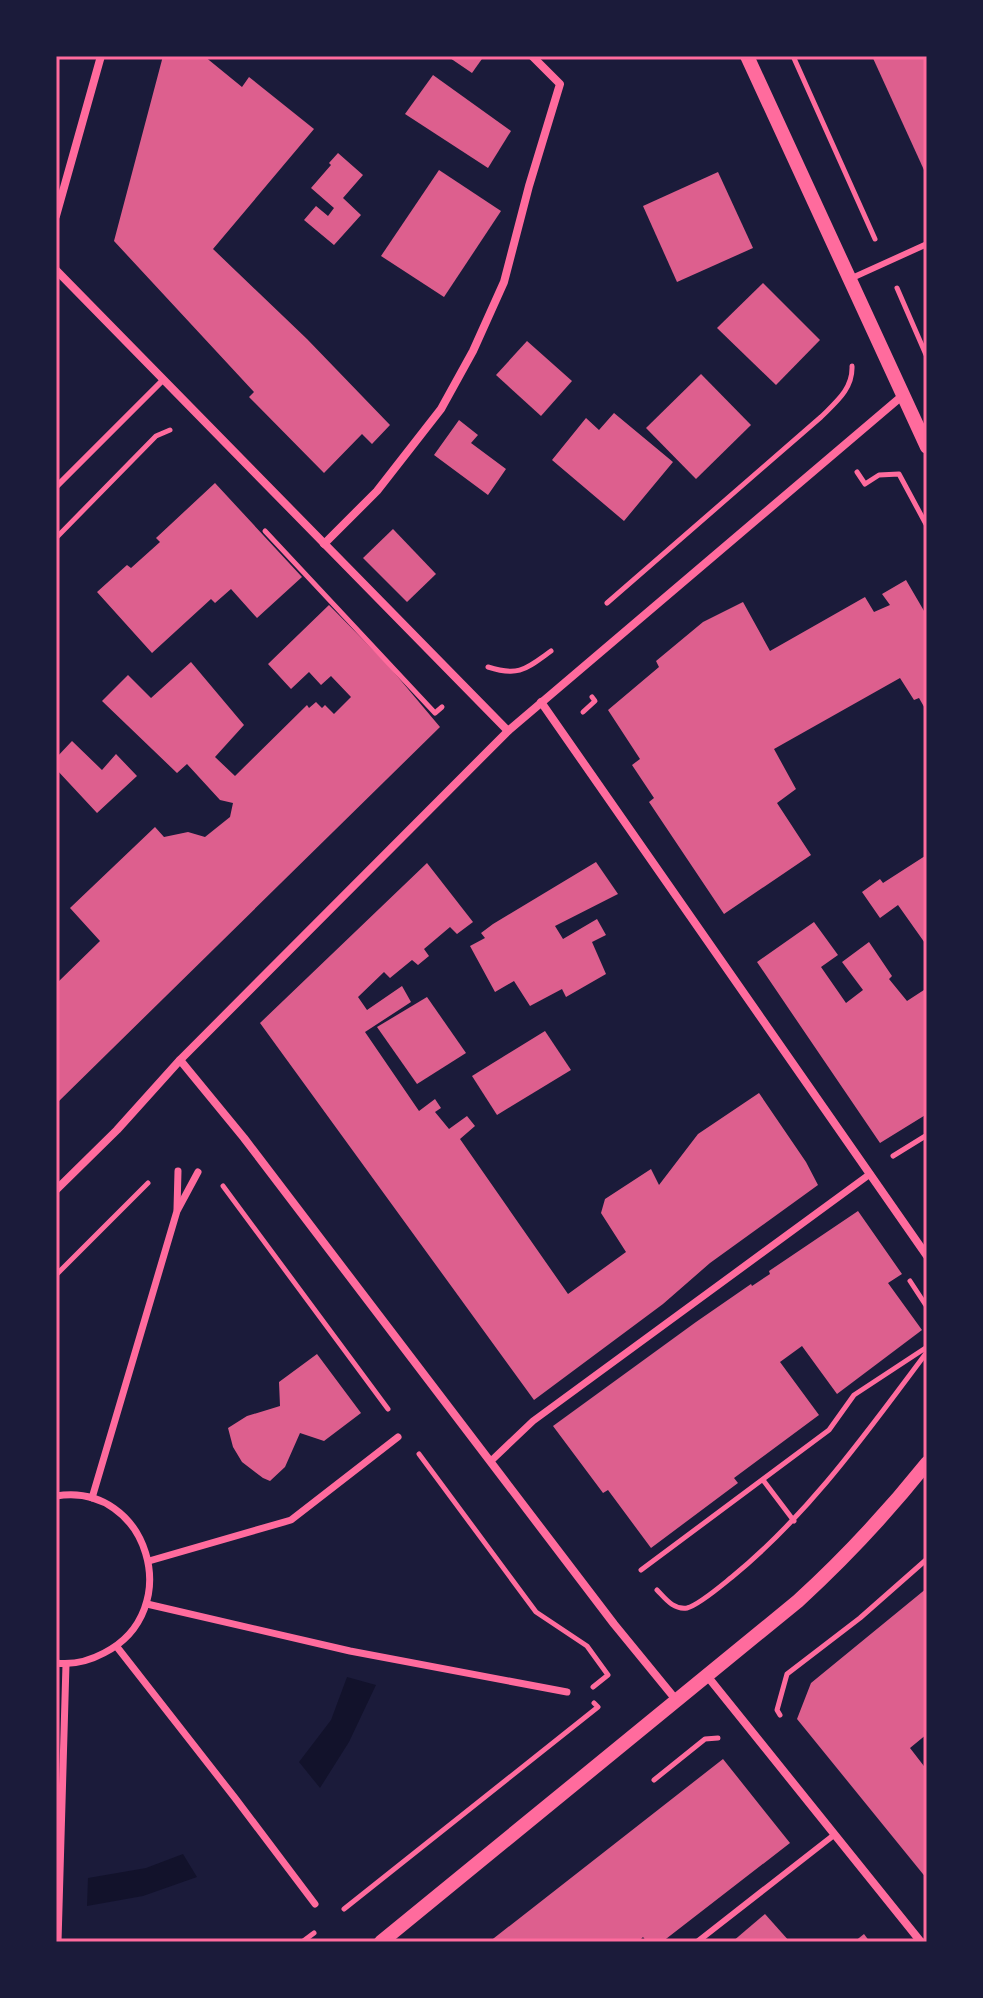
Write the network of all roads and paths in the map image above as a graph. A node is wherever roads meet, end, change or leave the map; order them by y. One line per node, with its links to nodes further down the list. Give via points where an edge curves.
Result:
1 (101, 56): 5 (street)
2 (532, 56): 21 (street, via 560,84 504,282 441,409 377,491)
3 (747, 56): 9 (street)
4 (793, 56): 7 (path)
5 (56, 216)
6 (927, 244): 7 (lane)
7 (886, 263): 9 (lane); 10 (path)
8 (56, 270): 12 (street)
9 (849, 280): 13 (street)
10 (927, 357)
11 (852, 363): 22 (path, via 844,394 821,417)
12 (163, 380): 17 (lane); 21 (street)
13 (902, 396): 15 (street); 25 (street)
14 (175, 435): 20 (path, via 169,429 156,436)
15 (927, 447)
16 (865, 484): 18 (path, via 879,475 899,474)
17 (56, 487)
18 (927, 526)
19 (262, 527): 26 (path)
20 (56, 538)
21 (324, 544): 27 (street)
22 (600, 609)
23 (553, 649): 24 (path, via 525,670 507,673)
24 (488, 666)
25 (541, 702): 27 (street); 34 (street)
26 (435, 713)
27 (508, 731): 28 (street)
28 (180, 1060): 36 (street); 44 (street)
29 (927, 1135): 30 (path)
30 (896, 1154)
31 (178, 1171): 37 (street)
32 (198, 1172): 37 (street)
33 (157, 1174): 39 (path)
34 (870, 1174): 38 (street); 44 (street, via 533,1421)
35 (216, 1176): 41 (path)
36 (56, 1190)
37 (177, 1211): 48 (street)
38 (927, 1256)
39 (56, 1275)
40 (927, 1350): 46 (path, via 854,1395 829,1430); 49 (path)
41 (395, 1419)
42 (398, 1437): 51 (street, via 291,1520)
43 (418, 1452): 60 (path, via 536,1612 587,1646 608,1675)
44 (492, 1460): 62 (street)
45 (927, 1463): 58 (street, via 845,1558)
46 (763, 1480): 49 (path); 52 (path)
47 (56, 1496): 48 (street)
48 (92, 1498): 51 (street, via 129,1522)
49 (794, 1521): 53 (path, via 716,1590 686,1608 672,1605)
50 (927, 1559): 63 (path, via 787,1674)
51 (149, 1561): 54 (street)
52 (641, 1570)
53 (657, 1590)
54 (147, 1604): 55 (street, via 136,1627); 59 (street, via 350,1651)
55 (117, 1647): 57 (street); 67 (street)
56 (56, 1663): 57 (street)
57 (66, 1664): 70 (street)
58 (708, 1677): 62 (street); 66 (street)
59 (567, 1692)
60 (586, 1692)
61 (592, 1700): 68 (path, via 598,1707)
62 (677, 1701): 72 (street)
63 (777, 1710)
64 (730, 1747): 65 (path, via 718,1738 705,1739)
65 (654, 1780)
66 (834, 1835): 73 (lane); 74 (street)
67 (315, 1904)
68 (340, 1912)
69 (319, 1928): 71 (path)
70 (58, 1942)
71 (302, 1942)
72 (381, 1942)
73 (697, 1942)
74 (921, 1942)

